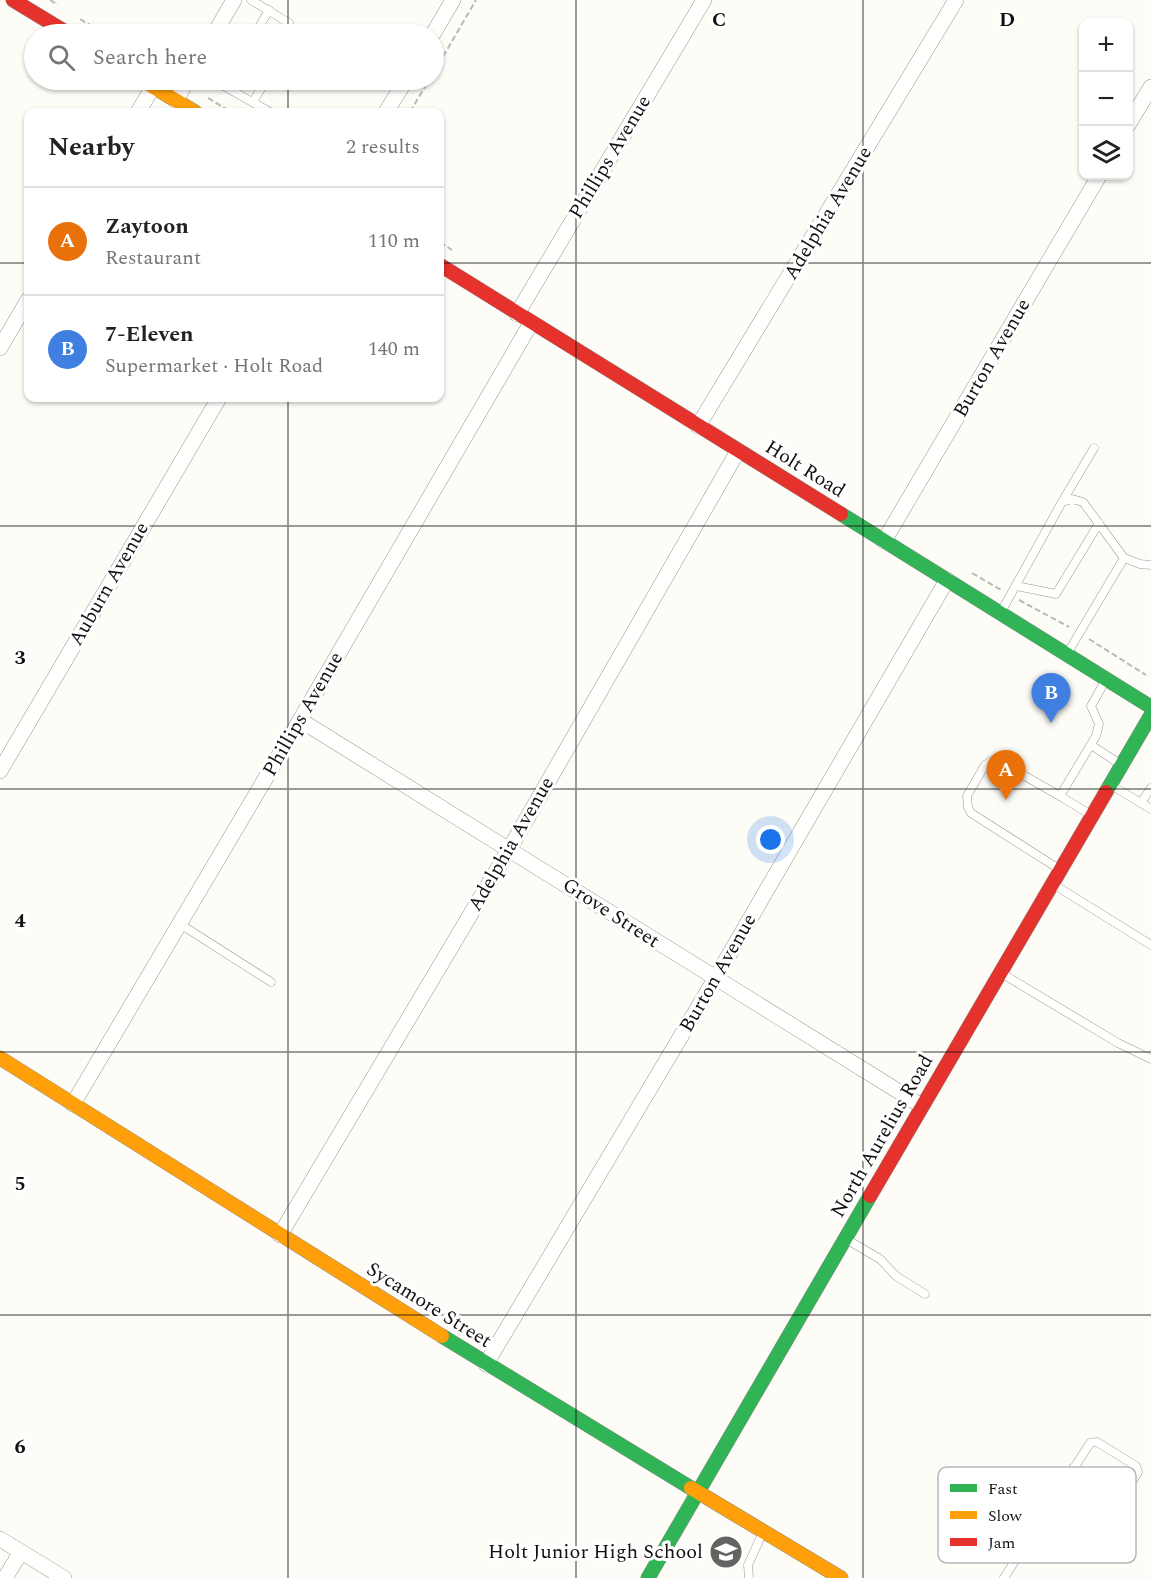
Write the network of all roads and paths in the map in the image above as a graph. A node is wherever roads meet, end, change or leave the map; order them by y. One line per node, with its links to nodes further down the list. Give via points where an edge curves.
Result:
1 (13, 0): 9 (street)
2 (234, 0): 10 (street)
3 (251, 0): 8 (lane)
4 (453, 0): 13 (street)
5 (476, 0): 14 (path)
6 (704, 0): 36 (street, Phillips Avenue)
7 (956, 0): 40 (street, Adelphia Avenue)
8 (269, 10): 11 (lane); 12 (lane)
9 (53, 24)
10 (220, 24)
11 (261, 24)
12 (289, 24)
13 (439, 24)
14 (444, 55)
15 (1151, 87): 30 (street)
16 (146, 90): 25 (street)
17 (160, 90): 23 (street)
18 (182, 90): 23 (street)
19 (236, 90): 24 (lane)
20 (260, 90): 24 (lane)
21 (400, 90): 28 (street)
22 (423, 90): 29 (path)
23 (176, 100): 26 (street)
24 (253, 102): 27 (lane)
25 (139, 108)
26 (189, 108)
27 (263, 108)
28 (388, 108)
29 (412, 108)
30 (1133, 117)
31 (1097, 180): 45 (street, Burton Avenue)
32 (444, 245): 33 (path)
33 (460, 255)
34 (444, 268): 36 (street, Holt Road)
35 (24, 307): 38 (street)
36 (517, 314): 37 (street, Holt Road)
37 (531, 323): 40 (street, Holt Road); 59 (street, Phillips Avenue)
38 (0, 348)
39 (217, 402): 62 (street, Auburn Avenue)
40 (698, 426): 42 (street, Holt Road)
41 (1094, 448): 43 (lane)
42 (738, 451): 45 (street, Holt Road); 69 (street, Adelphia Avenue)
43 (1062, 502): 44 (lane, via 1083,502); 50 (lane)
44 (1098, 522): 46 (lane); 50 (lane, via 1056,594)
45 (884, 541): 49 (street, Holt Road)
46 (1124, 558): 47 (lane); 53 (lane)
47 (1151, 565)
48 (969, 572): 51 (path)
49 (947, 580): 52 (street, Holt Road); 75 (street, Burton Avenue)
50 (1016, 586): 51 (lane)
51 (1011, 595): 52 (lane); 53 (path)
52 (1000, 613): 54 (street, Holt Road)
53 (1080, 633): 54 (lane); 55 (path)
54 (1067, 655): 56 (street, Holt Road)
55 (1146, 675)
56 (1106, 679): 57 (street, Holt Road); 60 (lane, via 1091,706 1100,724)
57 (1151, 707)
58 (1151, 715): 61 (street, North Aurelius Road)
59 (300, 720): 69 (street, Grove Street); 72 (street, Phillips Avenue)
60 (1091, 745): 61 (lane); 65 (lane)
61 (1122, 765): 63 (street, North Aurelius Road)
62 (0, 771)
63 (1110, 784): 66 (lane); 68 (street, North Aurelius Road)
64 (1151, 788): 66 (lane)
65 (1060, 796): 68 (lane); 70 (lane, via 995,759 985,765 967,796 971,813)
66 (1141, 803): 67 (lane)
67 (1151, 808)
68 (1092, 816): 70 (street, North Aurelius Road)
69 (510, 848): 75 (street, Grove Street); 81 (street, Adelphia Avenue)
70 (1060, 870): 71 (street, North Aurelius Road)
71 (1052, 883): 73 (lane); 74 (street, North Aurelius Road)
72 (180, 924): 76 (lane); 79 (street, Phillips Avenue)
73 (1151, 945)
74 (1000, 972): 78 (lane); 80 (street, North Aurelius Road)
75 (715, 979): 80 (street, Grove Street); 84 (street, Burton Avenue)
76 (271, 982)
77 (0, 1058): 79 (street, Sycamore Street)
78 (1151, 1059)
79 (73, 1104): 81 (street, Sycamore Street)
80 (922, 1106): 82 (street, North Aurelius Road)
81 (280, 1235): 84 (street, Sycamore Street)
82 (845, 1238): 83 (lane); 87 (street, North Aurelius Road)
83 (925, 1294)
84 (486, 1364): 87 (street, Sycamore Street)
85 (1074, 1467): 86 (lane, via 1090,1443 1097,1442 1136,1466)
86 (1136, 1475)
87 (699, 1491): 88 (street, Sycamore Street); 92 (street, North Aurelius Road)
88 (763, 1531): 95 (lane, via 748,1565); 96 (street, Sycamore Street)
89 (0, 1539): 90 (street)
90 (21, 1552): 93 (street); 94 (street)
91 (1013, 1563): 97 (lane)
92 (654, 1576)
93 (5, 1578)
94 (64, 1578)
95 (750, 1578)
96 (841, 1578)
97 (1004, 1578)

